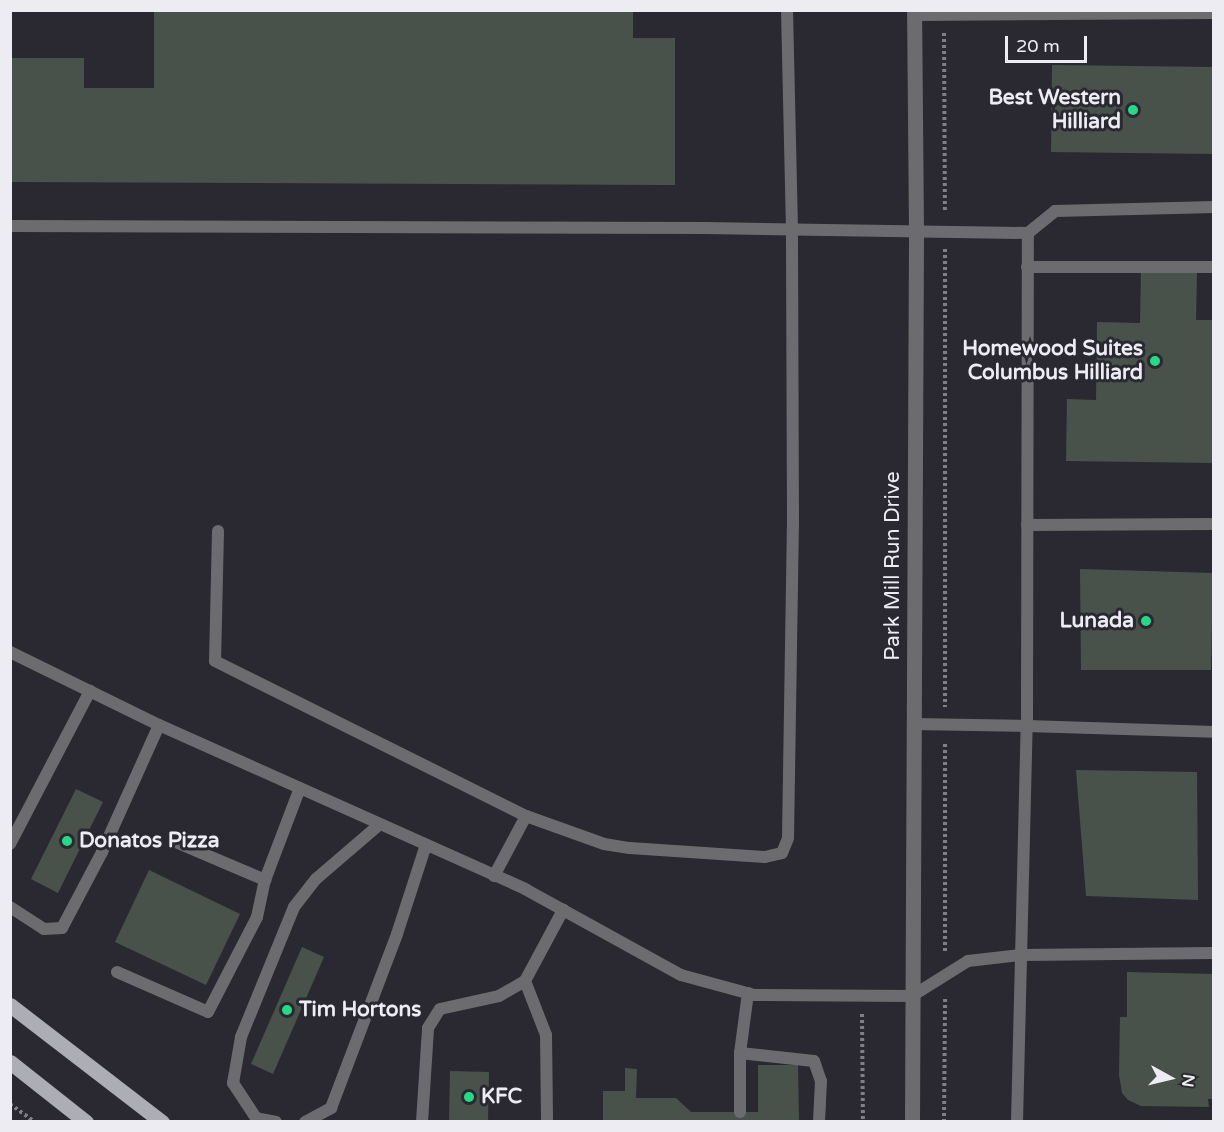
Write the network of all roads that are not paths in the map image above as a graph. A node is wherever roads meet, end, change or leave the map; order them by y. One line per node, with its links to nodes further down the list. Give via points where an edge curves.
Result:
1 (787, 10): 8 (lane)
2 (1024, 12): 3 (lane); 4 (lane)
3 (1177, 12): 5 (lane)
4 (914, 13): 9 (street, Park Mill Run Drive)
5 (1214, 13)
6 (1214, 207): 10 (lane, via 1055,211)
7 (10, 226): 8 (lane)
8 (792, 230): 9 (lane); 23 (lane, via 793,527 788,838 782,853 765,857 630,848 604,844)
9 (916, 230): 10 (lane); 18 (street, Park Mill Run Drive)
10 (1028, 233): 11 (lane)
11 (1028, 267): 12 (lane); 14 (lane)
12 (1214, 267)
13 (1214, 524): 14 (lane)
14 (1027, 525): 20 (lane)
15 (218, 531): 23 (lane, via 215,661)
16 (10, 652): 17 (lane)
17 (90, 691): 19 (lane); 26 (lane)
18 (914, 724): 20 (lane); 37 (street, Park Mill Run Drive)
19 (159, 725): 22 (lane); 30 (lane, via 102,852 62,928 44,929)
20 (1027, 726): 21 (lane); 33 (lane)
21 (1214, 732)
22 (300, 788): 24 (lane); 29 (lane)
23 (526, 816): 28 (lane)
24 (380, 824): 27 (lane); 44 (lane, via 316,879 294,907 241,1037 233,1083 256,1118)
25 (178, 843): 29 (lane)
26 (10, 844)
27 (426, 844): 28 (lane); 45 (lane, via 397,934 331,1108)
28 (494, 876): 31 (lane)
29 (266, 880): 34 (lane, via 257,917 208,1012)
30 (10, 907)
31 (563, 910): 35 (lane); 36 (lane, via 681,975)
32 (1214, 953): 33 (lane)
33 (1022, 955): 37 (lane, via 968,961); 50 (lane)
34 (117, 972)
35 (525, 981): 46 (lane, via 499,996 441,1009 428,1028); 47 (lane, via 546,1035)
36 (747, 993): 37 (lane); 39 (lane)
37 (912, 996): 49 (street, Park Mill Run Drive)
38 (10, 1005): 43 (main road)
39 (740, 1053): 41 (lane); 48 (lane, via 814,1060 821,1081)
40 (10, 1062): 42 (main road)
41 (740, 1112)
42 (86, 1122)
43 (162, 1122)
44 (276, 1122)
45 (305, 1122)
46 (422, 1122)
47 (547, 1122)
48 (819, 1122)
49 (912, 1122)
50 (1017, 1122)

